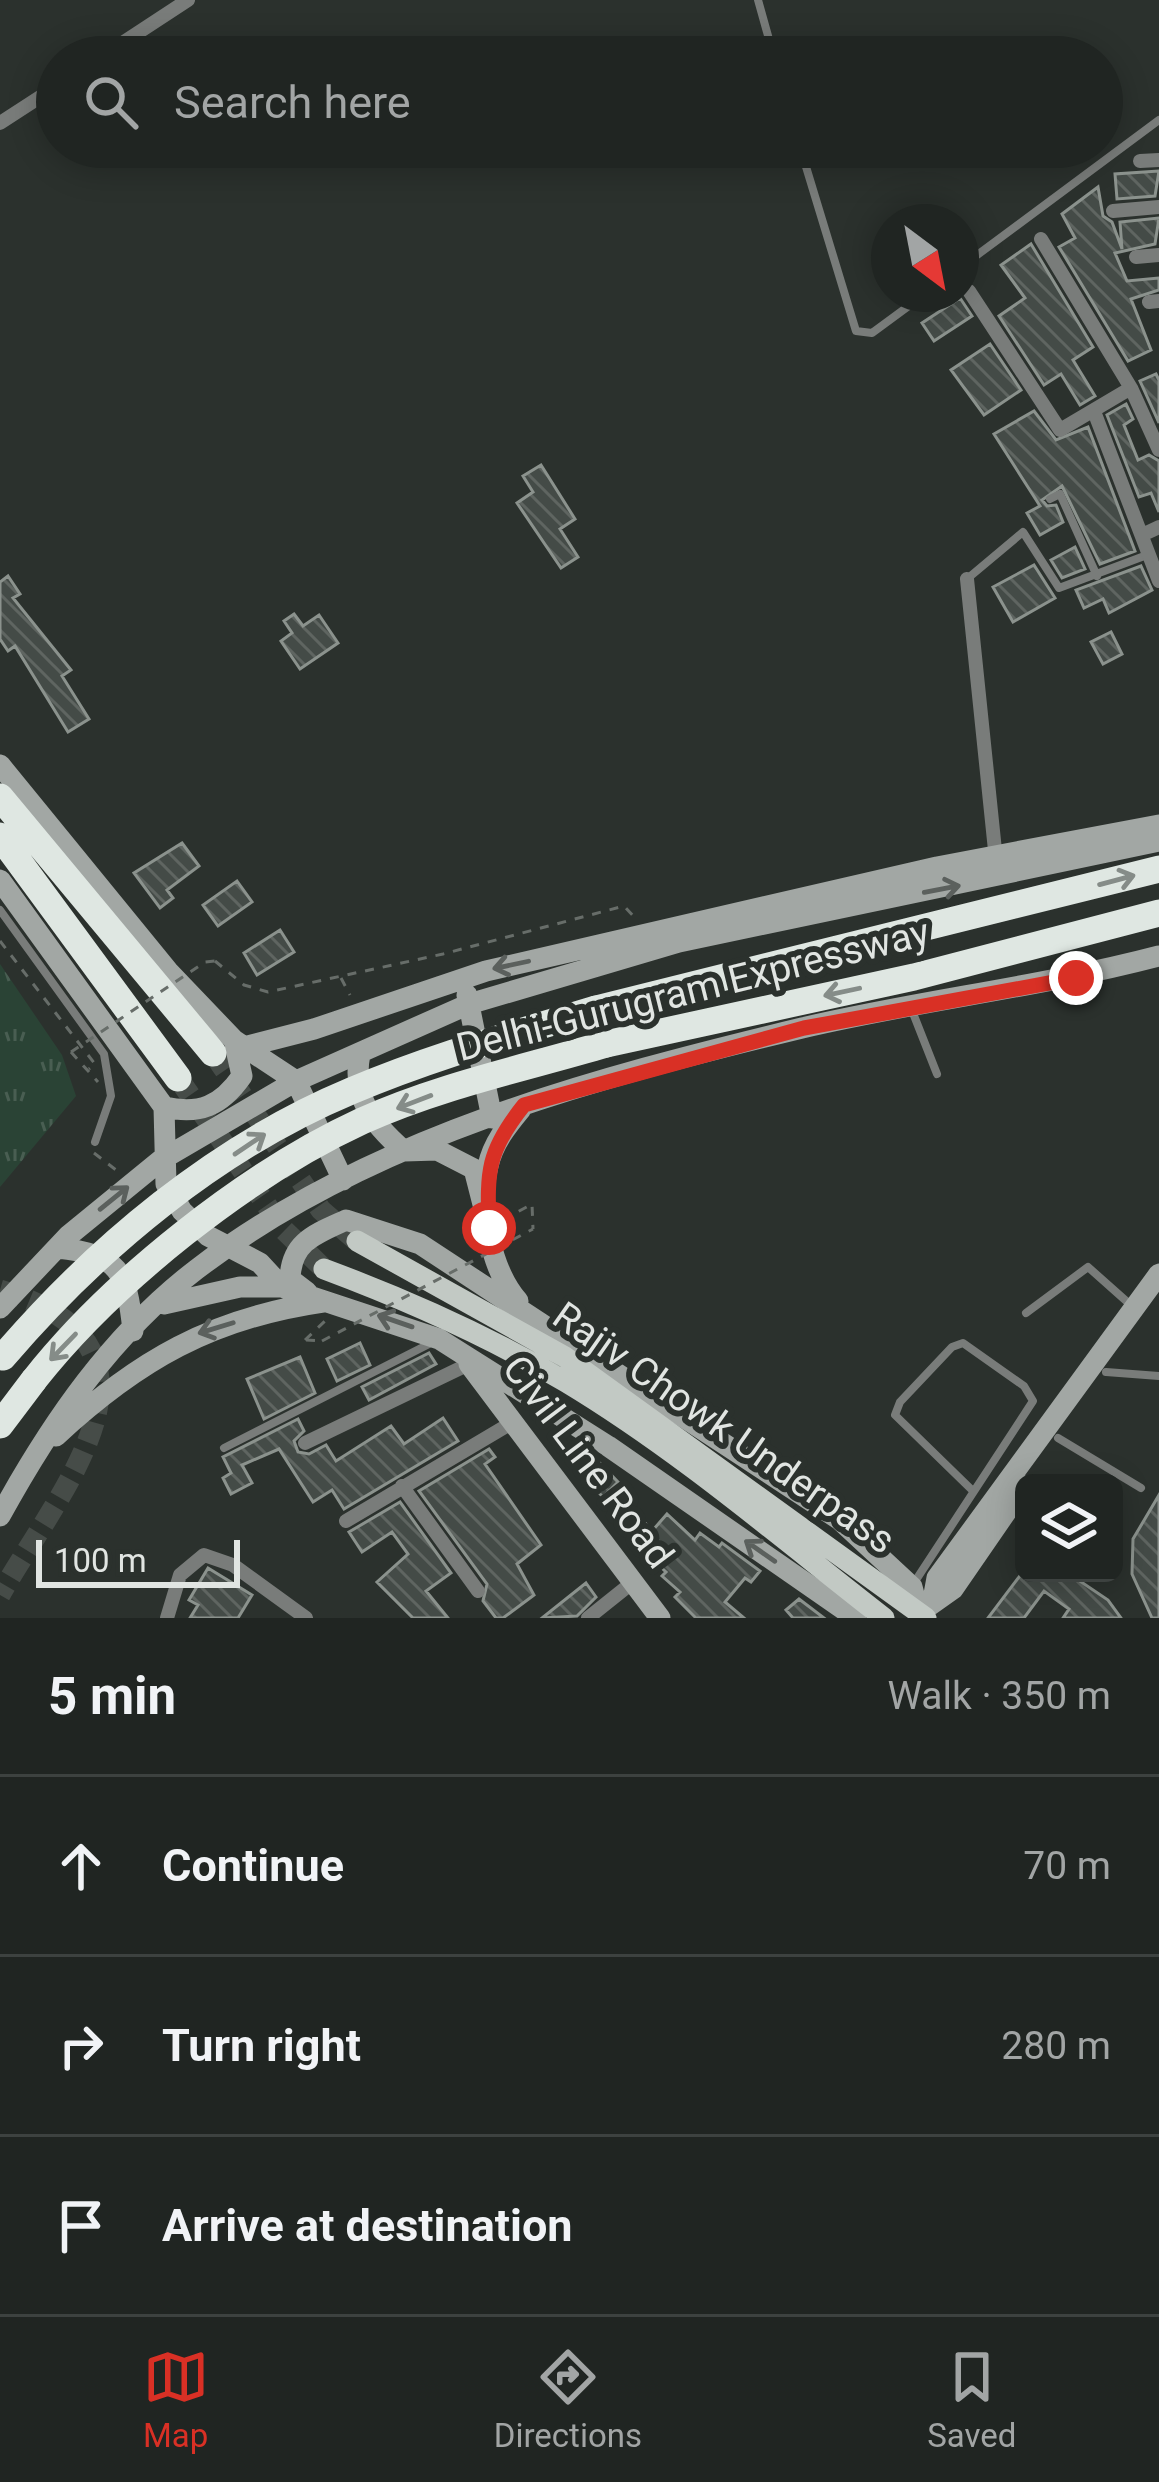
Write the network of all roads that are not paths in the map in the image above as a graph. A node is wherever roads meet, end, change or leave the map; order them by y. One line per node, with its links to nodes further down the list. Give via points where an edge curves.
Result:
1 (188, 0): 3 (street)
2 (758, 0): 4 (lane)
3 (133, 36)
4 (769, 36)
5 (36, 100): 7 (street)
6 (1159, 120): 8 (lane)
7 (0, 123)
8 (1123, 147)
9 (1159, 160): 10 (street)
10 (1140, 161)
11 (806, 168): 20 (lane, via 856,331 872,333)
12 (1094, 168): 16 (lane)
13 (1159, 207): 14 (street)
14 (1113, 211)
15 (1041, 239): 21 (street)
16 (979, 254)
17 (1159, 255): 18 (street)
18 (1136, 257)
19 (979, 306): 22 (street, via 1060,430)
20 (901, 312)
21 (1131, 388): 22 (street); 23 (street)
22 (1095, 414): 26 (street)
23 (1159, 450)
24 (1050, 499): 28 (lane, via 1060,494)
25 (1159, 527): 26 (street)
26 (1142, 535): 27 (street)
27 (1149, 554): 28 (lane); 30 (street)
28 (1097, 576): 29 (lane, via 1059,588 1023,532)
29 (967, 579): 36 (street)
30 (1159, 581)
31 (0, 765): 45 (main road)
32 (0, 796): 45 (highway)
33 (1159, 825): 36 (main road)
34 (0, 836): 48 (highway)
35 (1159, 841): 36 (main road)
36 (997, 867): 42 (main road, one-way to 42, via 641,934); 43 (main road, one-way to 36, via 680,942)
37 (1159, 869): 73 (highway, Delhi-Gurugram Expressway, one-way to 37, bridge, via 117,1240 269,1132 418,1064 596,1009)
38 (0, 880): 51 (main road)
39 (0, 910): 53 (lane, via 104,1054 112,1096)
40 (1159, 913): 77 (highway, Delhi-Gurugram Expressway, one-way to 77, bridge, via 606,1044 361,1122 209,1217 140,1273)
41 (1159, 956): 44 (main road)
42 (464, 978): 43 (main road); 45 (main road)
43 (469, 1004): 46 (main road); 52 (main road)
44 (911, 1008): 47 (lane); 50 (main road, via 804,1028)
45 (230, 1046): 49 (main road); 51 (main road, via 242,1076 226,1100 192,1113)
46 (361, 1054): 49 (main road); 54 (main road, via 361,1098)
47 (937, 1074)
48 (178, 1078)
49 (296, 1081): 55 (main road); 56 (main road)
50 (524, 1105): 52 (main road); 57 (main road, via 499,1136 487,1169)
51 (164, 1107): 55 (main road)
52 (492, 1118): 54 (main road)
53 (95, 1142)
54 (404, 1151): 56 (main road); 57 (main road, via 437,1150 473,1169)
55 (161, 1160): 59 (main road, via 182,1211); 60 (main road, one-way to 55)
56 (343, 1180): 59 (main road)
57 (489, 1228): 69 (main road, via 509,1290)
58 (357, 1241): 92 (main road, Rajiv Chowk Underpass, via 565,1357)
59 (231, 1246): 63 (main road); 66 (main road)
60 (57, 1248): 67 (main road); 71 (main road, via 114,1264 129,1289)
61 (324, 1269): 98 (main road, Rajiv Chowk Underpass, via 565,1382 689,1465)
62 (1159, 1274): 68 (main road)
63 (282, 1287): 65 (main road); 66 (main road, via 240,1287)
64 (1159, 1296): 74 (main road)
65 (331, 1301): 69 (main road, via 290,1279 290,1258 306,1238 346,1220 420,1244); 72 (main road, one-way to 65); 81 (main road, one-way to 81, via 204,1330 173,1346 86,1408)
66 (159, 1305): 71 (main road)
67 (0, 1308)
68 (1134, 1308): 70 (lane, via 1093,1267); 92 (main road, via 937,1578)
69 (526, 1310): 90 (main road, via 822,1506)
70 (1027, 1313)
71 (133, 1331): 81 (main road, via 100,1363)
72 (455, 1351): 76 (main road, Civil Line Road); 79 (street); 80 (lane); 97 (main road, one-way to 72)
73 (1, 1358)
74 (1106, 1372): 75 (lane); 78 (main road)
75 (1159, 1376)
76 (513, 1422): 83 (street); 89 (main road, Civil Line Road)
77 (0, 1425)
78 (1058, 1438): 82 (main road); 84 (lane)
79 (304, 1443)
80 (224, 1448)
81 (32, 1459): 87 (main road)
82 (1033, 1474)
83 (402, 1486): 88 (street); 91 (street)
84 (1142, 1488)
85 (974, 1491): 85 (lane, via 1033,1401 963,1342 895,1415); 90 (lane)
86 (1015, 1499): 92 (main road, via 953,1589)
87 (0, 1516)
88 (346, 1521)
89 (633, 1582): 95 (street); 96 (main road, Civil Line Road)
90 (912, 1587): 92 (main road)
91 (478, 1591)
92 (925, 1611)
93 (166, 1618): 94 (street, via 179,1575 204,1555 233,1565)
94 (307, 1618)
95 (588, 1618)
96 (660, 1618)
97 (856, 1618)
98 (884, 1618)

